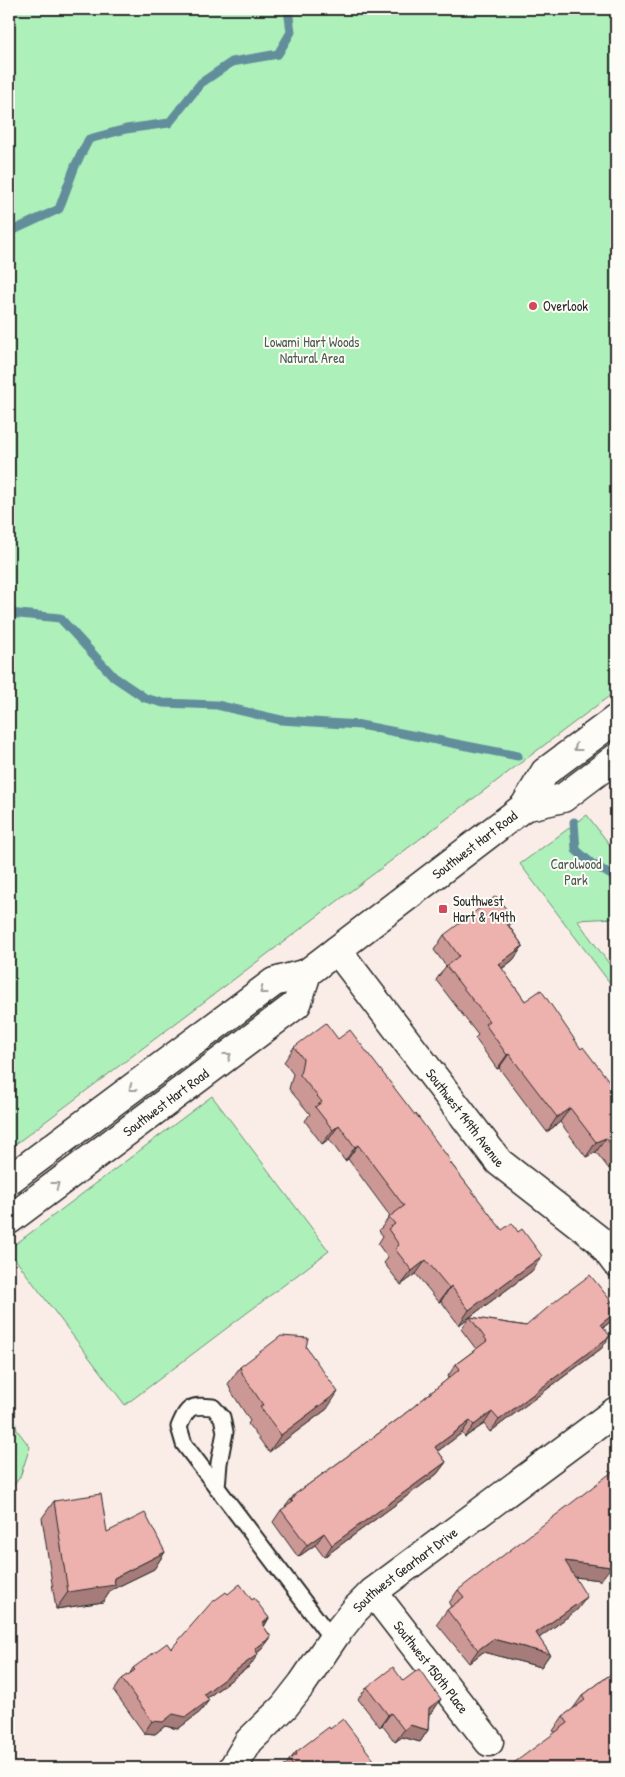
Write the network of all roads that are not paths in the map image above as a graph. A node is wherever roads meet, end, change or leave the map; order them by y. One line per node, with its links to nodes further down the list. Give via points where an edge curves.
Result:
1 (616, 719): 3 (main road, Southwest Hart Road, one-way to 3, via 545,772)
2 (616, 758): 3 (main road, Southwest Hart Road, via 563,798)
3 (524, 807): 4 (main road, Southwest Hart Road)
4 (337, 950): 5 (main road, Southwest Hart Road); 8 (main road, Southwest 149th Avenue, via 499,1162 599,1240)
5 (307, 973): 6 (main road, Southwest Hart Road, one-way to 6, via 274,982); 7 (main road, Southwest Hart Road, one-way to 5, via 297,1004)
6 (9, 1180)
7 (13, 1217)
8 (616, 1263)
9 (616, 1411): 11 (main road, Southwest Gearhart Drive)
10 (218, 1488): 10 (lane, via 184,1444 179,1426 186,1411 197,1406 213,1407 222,1417 225,1432); 12 (lane)
11 (373, 1592): 12 (main road, Southwest Gearhart Drive); 13 (main road, Southwest 150th Place)
12 (332, 1639): 14 (main road, Southwest Gearhart Drive, via 284,1706 249,1741)
13 (489, 1742)
14 (233, 1768)

